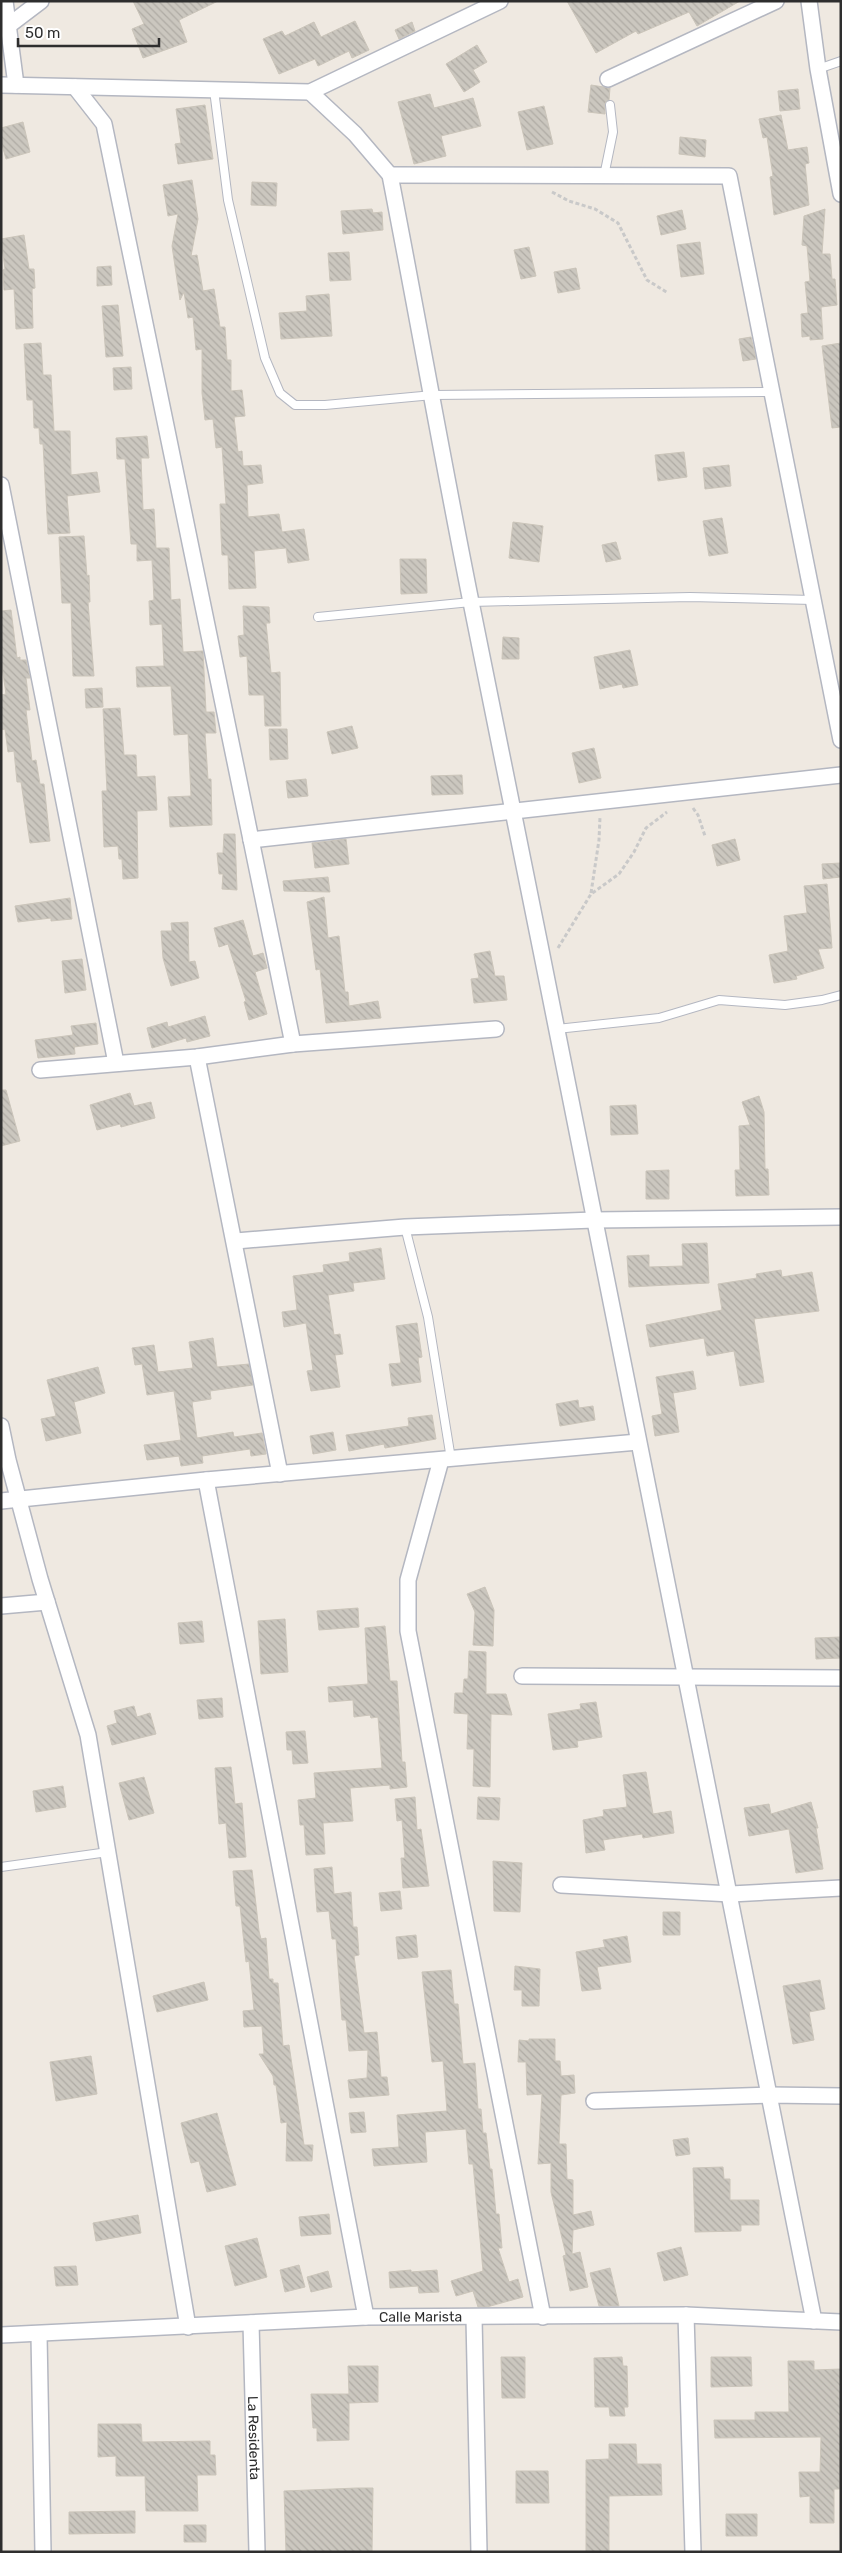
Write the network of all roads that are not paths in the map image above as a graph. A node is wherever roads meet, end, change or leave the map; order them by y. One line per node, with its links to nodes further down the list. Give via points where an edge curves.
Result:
1 (5, 1): 6 (street)
2 (41, 1): 6 (street)
3 (500, 1): 13 (street)
4 (776, 1): 9 (street)
5 (809, 1): 8 (street)
6 (8, 26): 10 (street)
7 (841, 61): 8 (lane)
8 (818, 69): 17 (street)
9 (608, 79)
10 (8, 85): 11 (street)
11 (75, 87): 12 (street); 27 (street, via 104,124)
12 (214, 90): 13 (street); 19 (lane, via 228,200 265,358 280,393 295,405)
13 (310, 92): 15 (street, via 355,134)
14 (610, 105): 16 (lane, via 613,132)
15 (390, 175): 16 (street); 19 (street)
16 (604, 176): 18 (street, via 729,176)
17 (841, 194)
18 (773, 392): 19 (lane); 21 (street)
19 (433, 395): 22 (street)
20 (1, 486): 33 (street)
21 (813, 600): 22 (lane, via 690,597); 24 (street)
22 (471, 602): 23 (lane); 26 (street)
23 (318, 617)
24 (841, 740)
25 (841, 775): 26 (street)
26 (514, 811): 27 (street); 30 (street)
27 (251, 840): 31 (street)
28 (841, 995): 30 (lane, via 785,1005 719,1000 659,1018)
29 (496, 1028): 31 (street)
30 (557, 1029): 36 (street)
31 (293, 1044): 32 (street)
32 (197, 1057): 33 (street); 38 (street)
33 (116, 1062): 34 (street)
34 (40, 1070)
35 (841, 1217): 36 (street)
36 (594, 1220): 37 (street); 40 (street)
37 (405, 1227): 38 (street); 41 (lane, via 428,1316)
38 (236, 1241): 42 (street)
39 (1, 1426): 44 (street)
40 (638, 1442): 41 (street); 49 (street)
41 (446, 1459): 42 (street); 61 (street, via 408,1580 408,1632)
42 (280, 1474): 43 (street)
43 (206, 1480): 44 (street); 60 (street)
44 (19, 1499): 45 (street); 46 (street)
45 (1, 1500)
46 (48, 1602): 47 (street); 51 (street, via 88,1735)
47 (1, 1606)
48 (522, 1676): 49 (street)
49 (685, 1677): 50 (street); 55 (street)
50 (841, 1678)
51 (108, 1852): 52 (lane); 66 (street)
52 (1, 1867)
53 (561, 1885): 55 (street)
54 (841, 1888): 55 (street)
55 (731, 1894): 56 (street)
56 (769, 2095): 57 (street); 58 (street); 63 (street)
57 (841, 2096)
58 (594, 2101)
59 (686, 2315): 61 (street, Calle Marista); 63 (street, Calle Marista); 72 (street)
60 (366, 2317): 62 (street, Calle Marista); 65 (street, Calle Marista)
61 (543, 2317): 62 (street, Calle Marista)
62 (474, 2318): 71 (street)
63 (814, 2321): 64 (street, Calle Marista)
64 (841, 2322)
65 (251, 2323): 66 (street, Calle Marista); 70 (street, La Residenta)
66 (188, 2327): 67 (street, Calle Marista)
67 (38, 2334): 68 (street, Calle Marista); 69 (street)
68 (1, 2335)
69 (43, 2552)
70 (257, 2552)
71 (479, 2552)
72 (693, 2552)

